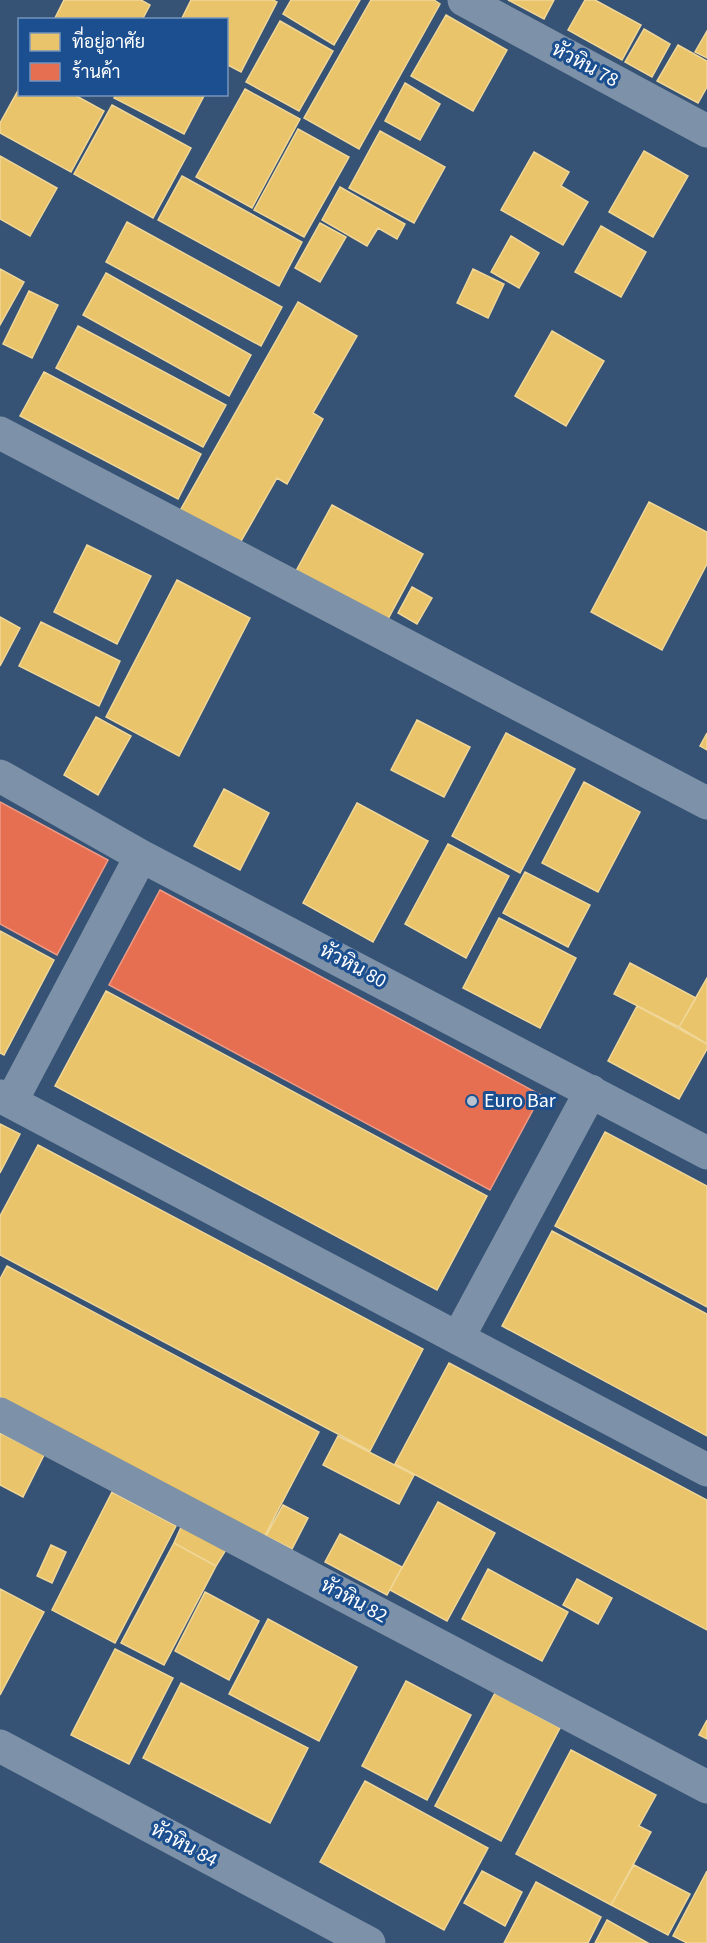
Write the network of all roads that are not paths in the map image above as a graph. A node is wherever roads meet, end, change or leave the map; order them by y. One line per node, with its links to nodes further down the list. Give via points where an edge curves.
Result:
1 (464, 0): 2 (street, หัวหิน 78)
2 (707, 130)
3 (0, 433): 5 (street)
4 (0, 776): 6 (street, หัวหิน 80)
5 (707, 803)
6 (141, 856): 7 (street, หัวหิน 80); 8 (street)
7 (591, 1091): 9 (street, หัวหิน 80); 10 (street)
8 (6, 1099): 10 (street)
9 (707, 1153)
10 (458, 1338): 12 (street)
11 (0, 1414): 14 (street, หัวหิน 82)
12 (707, 1470)
13 (0, 1746): 15 (street, หัวหิน 84)
14 (707, 1787)
15 (369, 1943)

